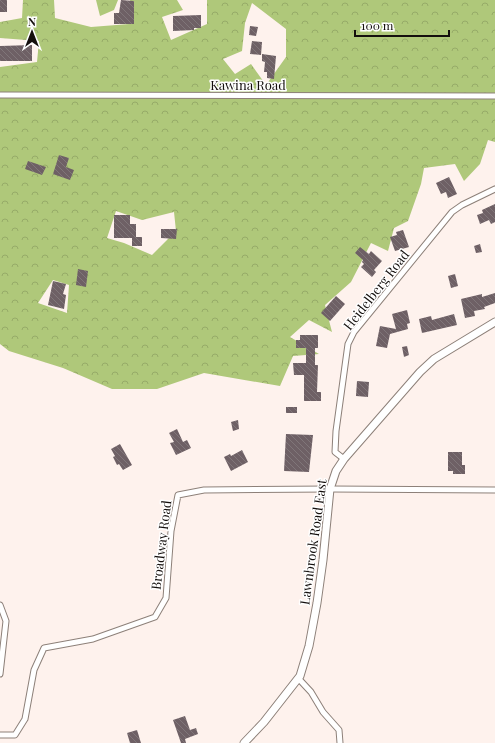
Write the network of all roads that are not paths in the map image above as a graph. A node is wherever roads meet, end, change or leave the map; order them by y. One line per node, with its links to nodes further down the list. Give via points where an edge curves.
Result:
1 (0, 95): 2 (street, Kawina Road)
2 (495, 96)
3 (495, 189): 5 (street, Heidelberg Road, via 452,212 354,332 348,344 336,431 335,452)
4 (495, 322): 5 (street, Lawnbrook Road East, via 434,359 424,368)
5 (344, 459): 6 (street, Lawnbrook Road East, via 336,471)
6 (330, 489): 7 (street, Broadway Road); 10 (street, Lawnbrook Road East, via 317,603 309,646); 11 (street, Broadway Road, via 204,490 178,495 171,531 166,598 155,617 93,638 44,648 34,670 25,720 15,735)
7 (495, 490)
8 (0, 605): 9 (street, via 6,621)
9 (0, 674)
10 (298, 678): 12 (street, Lawnbrook Road East); 13 (street, via 338,730)
11 (0, 735)
12 (244, 743)
13 (340, 743)

